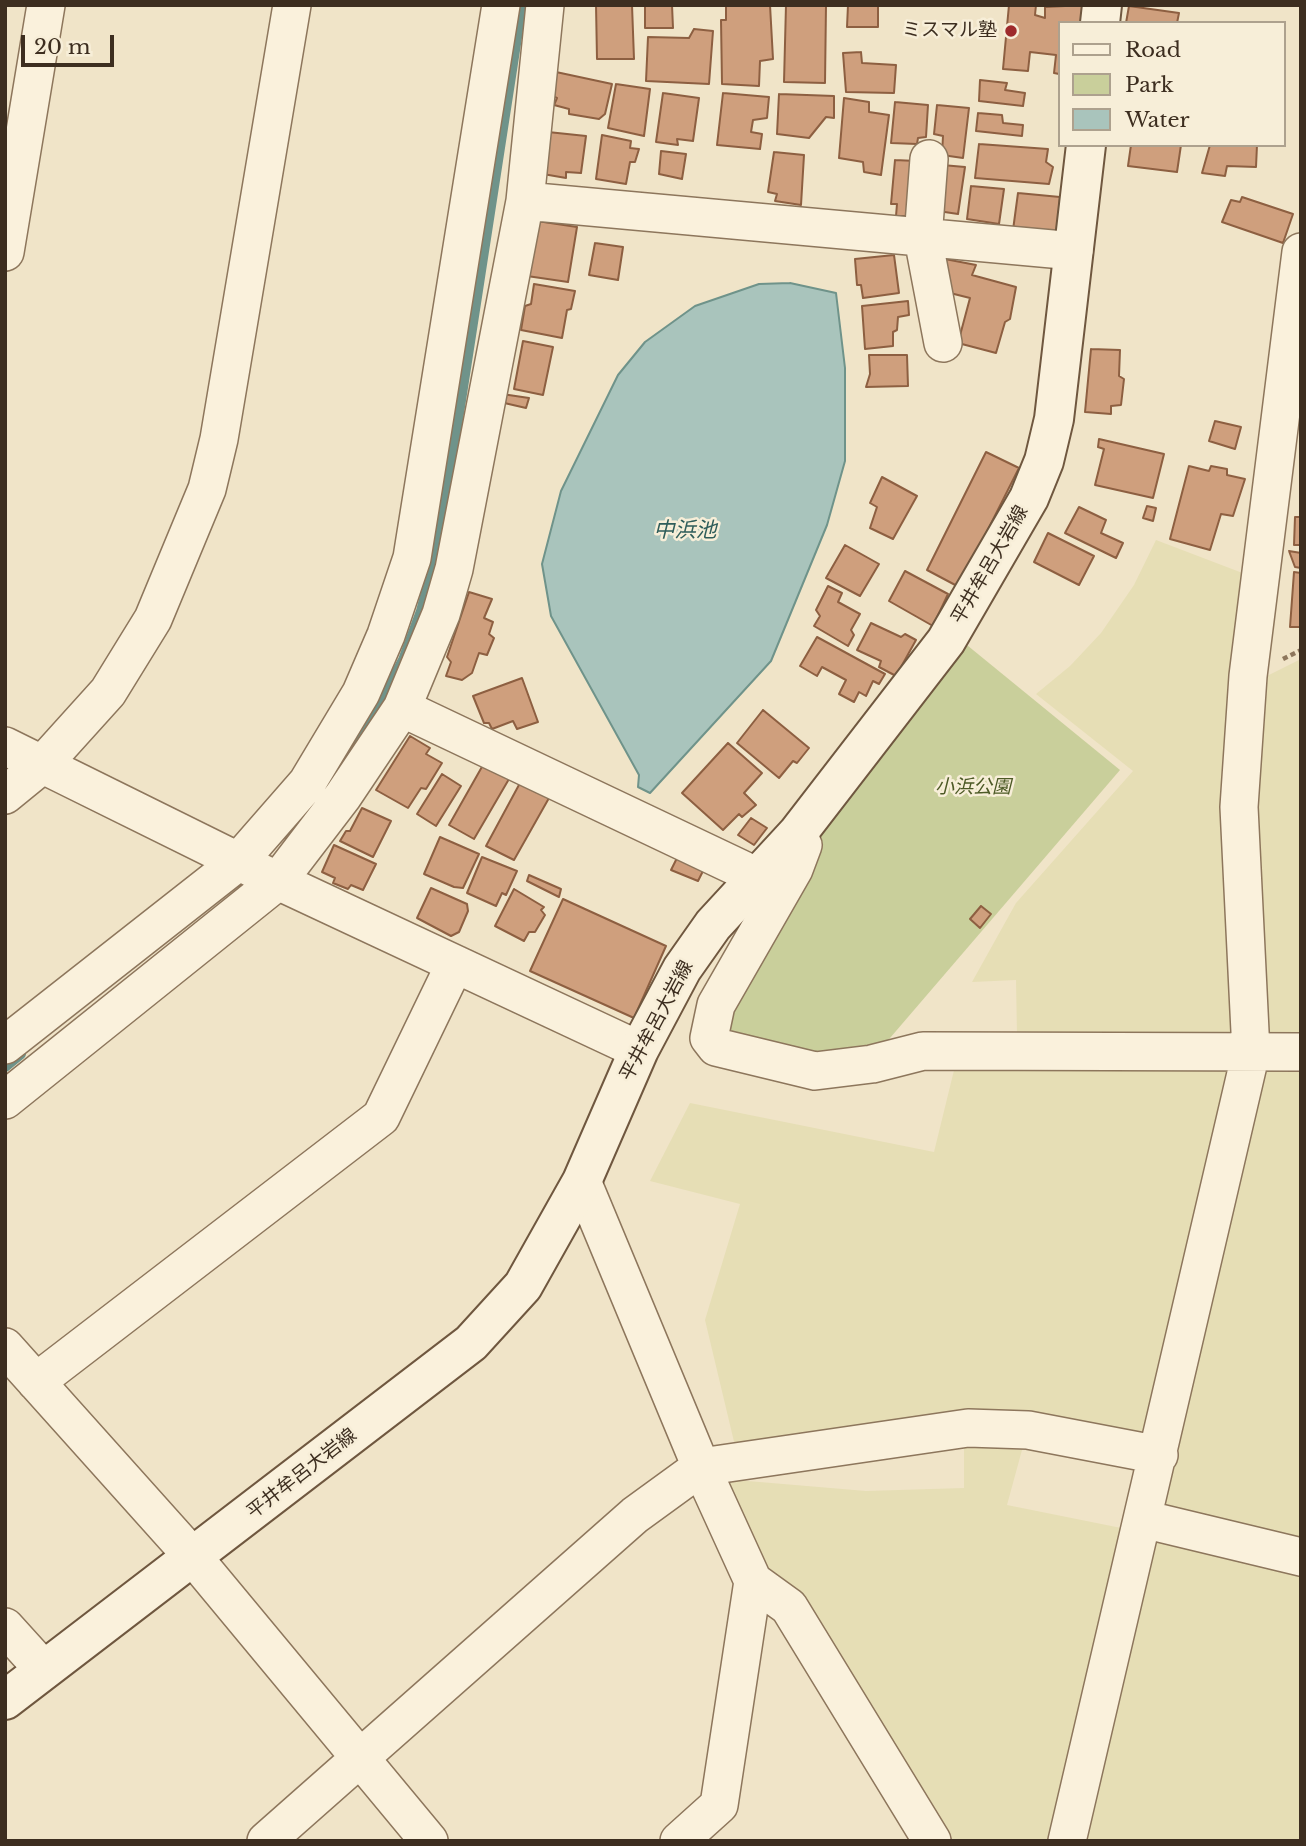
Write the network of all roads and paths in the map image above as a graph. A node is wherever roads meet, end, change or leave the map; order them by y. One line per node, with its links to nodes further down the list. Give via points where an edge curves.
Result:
1 (46, 5): 10 (street)
2 (292, 5): 15 (street, via 207,489 153,619 108,692)
3 (501, 5): 18 (street, via 412,558 386,635 334,742 307,783)
4 (545, 5): 7 (street)
5 (1086, 147): 9 (main road, 平井牟呂大岩線)
6 (929, 159): 8 (street)
7 (525, 201): 8 (street); 13 (street, via 454,569 441,614)
8 (923, 237): 9 (street); 12 (street)
9 (1074, 251): 17 (main road, 平井牟呂大岩線, via 1054,419 1029,498 946,641)
10 (5, 252)
11 (1301, 252): 24 (street, via 1248,676 1238,807)
12 (943, 343)
13 (402, 708): 19 (street); 20 (street)
14 (5, 746): 15 (street)
15 (43, 764): 16 (street); 18 (street)
16 (5, 795)
17 (797, 834): 19 (main road, 平井牟呂大岩線); 24 (street, via 803,845 794,869 716,1005 709,1038 716,1047 815,1071 923,1051)
18 (238, 862): 20 (street); 22 (street)
19 (758, 877): 23 (main road, 平井牟呂大岩線, via 713,925 682,969)
20 (278, 881): 21 (street); 26 (street)
21 (454, 966): 23 (street); 29 (street, via 381,1117)
22 (5, 1045)
23 (639, 1050): 27 (main road, 平井牟呂大岩線)
24 (1251, 1052): 25 (street); 30 (street)
25 (1301, 1052)
26 (5, 1100)
27 (582, 1181): 31 (street); 34 (main road, 平井牟呂大岩線, via 523,1286 471,1343)
28 (5, 1347): 29 (street)
29 (36, 1382): 34 (street)
30 (1158, 1455): 31 (street, via 1028,1430 968,1428); 32 (street)
31 (701, 1467): 35 (street); 39 (street, via 635,1515)
32 (1143, 1519): 33 (street); 46 (street)
33 (1301, 1557)
34 (194, 1558): 37 (main road, 平井牟呂大岩線); 39 (street)
35 (753, 1581): 40 (street); 45 (street, via 789,1607)
36 (5, 1627): 37 (street)
37 (44, 1670): 38 (main road, 平井牟呂大岩線)
38 (5, 1700)
39 (360, 1761): 41 (street); 42 (street)
40 (719, 1805): 43 (street); 44 (street)
41 (266, 1841)
42 (429, 1841)
43 (679, 1841)
44 (710, 1841)
45 (932, 1841)
46 (1066, 1841)

